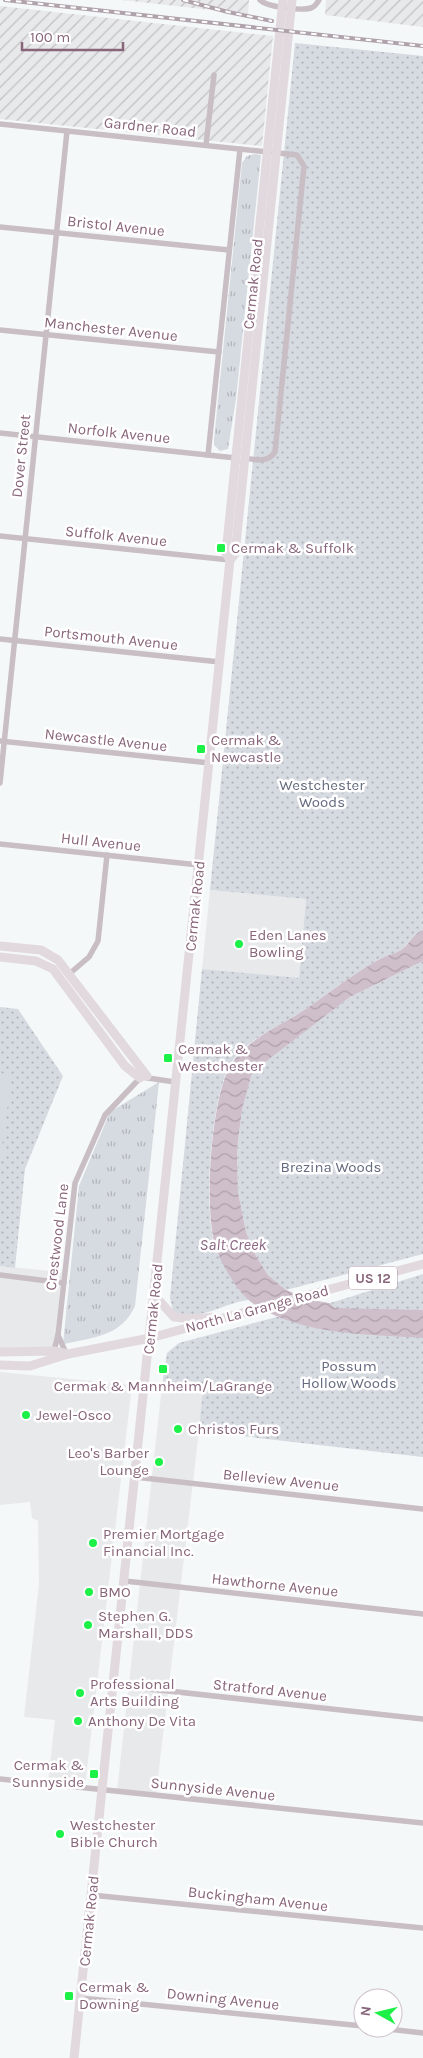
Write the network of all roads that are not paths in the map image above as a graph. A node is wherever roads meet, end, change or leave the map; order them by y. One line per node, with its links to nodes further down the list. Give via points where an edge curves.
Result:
1 (260, 0): 4 (street, via 268,6 305,9 315,6)
2 (283, 0): 10 (main road, Cermak Road)
3 (292, 0): 10 (main road, Cermak Road)
4 (319, 0)
5 (214, 75): 8 (street)
6 (0, 124): 7 (street, Gardner Road)
7 (68, 131): 8 (street, Gardner Road); 12 (street, Dover Street)
8 (206, 145): 9 (street, Gardner Road)
9 (240, 149): 13 (street, Cermak Road); 20 (street, Gardner Road, via 297,155 304,166 275,452 272,458 265,460)
10 (268, 182): 20 (main road, Cermak Road)
11 (0, 227): 12 (street, Bristol Avenue)
12 (57, 233): 13 (street, Bristol Avenue); 15 (street, Dover Street)
13 (229, 250): 16 (street, Cermak Road)
14 (0, 330): 15 (street, Manchester Avenue)
15 (46, 335): 16 (street, Manchester Avenue); 18 (street, Dover Street)
16 (219, 352): 19 (street, Cermak Road)
17 (0, 433): 18 (street, Norfolk Avenue)
18 (36, 437): 19 (street, Norfolk Avenue); 22 (street, Dover Street)
19 (208, 455): 20 (street, Norfolk Avenue)
20 (241, 458): 23 (main road, Cermak Road, via 226,553)
21 (0, 536): 22 (street, Suffolk Avenue)
22 (25, 539): 23 (street, Suffolk Avenue); 25 (street, Dover Street)
23 (230, 560): 26 (main road, Cermak Road)
24 (0, 639): 25 (street, Portsmouth Avenue)
25 (15, 640): 26 (street, Portsmouth Avenue); 27 (street, Dover Street)
26 (220, 662): 28 (main road, Cermak Road)
27 (2, 742): 28 (street, Newcastle Avenue); 29 (street, Dover Street)
28 (210, 762): 32 (main road, Cermak Road)
29 (0, 783)
30 (0, 844): 31 (street, Hull Avenue)
31 (107, 855): 32 (street, Hull Avenue); 35 (street, via 98,941 89,957)
32 (199, 865): 37 (main road, Cermak Road)
33 (0, 946): 35 (main road, via 49,953)
34 (0, 957): 35 (main road, via 36,961)
35 (66, 977): 36 (main road)
36 (144, 1077): 37 (street); 40 (street, Crestwood Lane, via 105,1115 74,1183)
37 (175, 1082): 41 (main road, Cermak Road)
38 (423, 1264): 42 (main road, North La Grange Road / US 12)
39 (0, 1275): 40 (street)
40 (64, 1283): 43 (street, Crestwood Lane)
41 (154, 1295): 42 (main road, via 174,1317); 44 (main road, Cermak Road)
42 (235, 1316): 44 (main road, North La Grange Road / US 12)
43 (58, 1335): 45 (street, Crestwood Lane); 47 (street)
44 (150, 1338): 47 (main road, US 12); 49 (main road, Cermak Road)
45 (54, 1351): 46 (main road, US 12); 47 (main road, US 12)
46 (0, 1352)
47 (67, 1354): 48 (main road, US 12, via 30,1366)
48 (0, 1366)
49 (135, 1477): 50 (street, Belleview Avenue); 51 (main road, Cermak Road)
50 (423, 1509)
51 (125, 1582): 52 (street, Hawthorne Avenue); 53 (main road, Cermak Road)
52 (423, 1614)
53 (114, 1685): 54 (street, Stratford Avenue); 56 (main road, Cermak Road)
54 (423, 1718)
55 (0, 1779): 56 (street, Sunnyside Avenue)
56 (102, 1790): 57 (street, Sunnyside Avenue); 58 (main road, Cermak Road)
57 (423, 1823)
58 (91, 1895): 59 (street, Buckingham Avenue); 60 (main road, Cermak Road)
59 (423, 1928)
60 (80, 1998): 61 (street, Downing Avenue); 64 (main road, Cermak Road)
61 (353, 2025)
62 (403, 2030): 63 (street)
63 (423, 2032)
64 (74, 2058)

